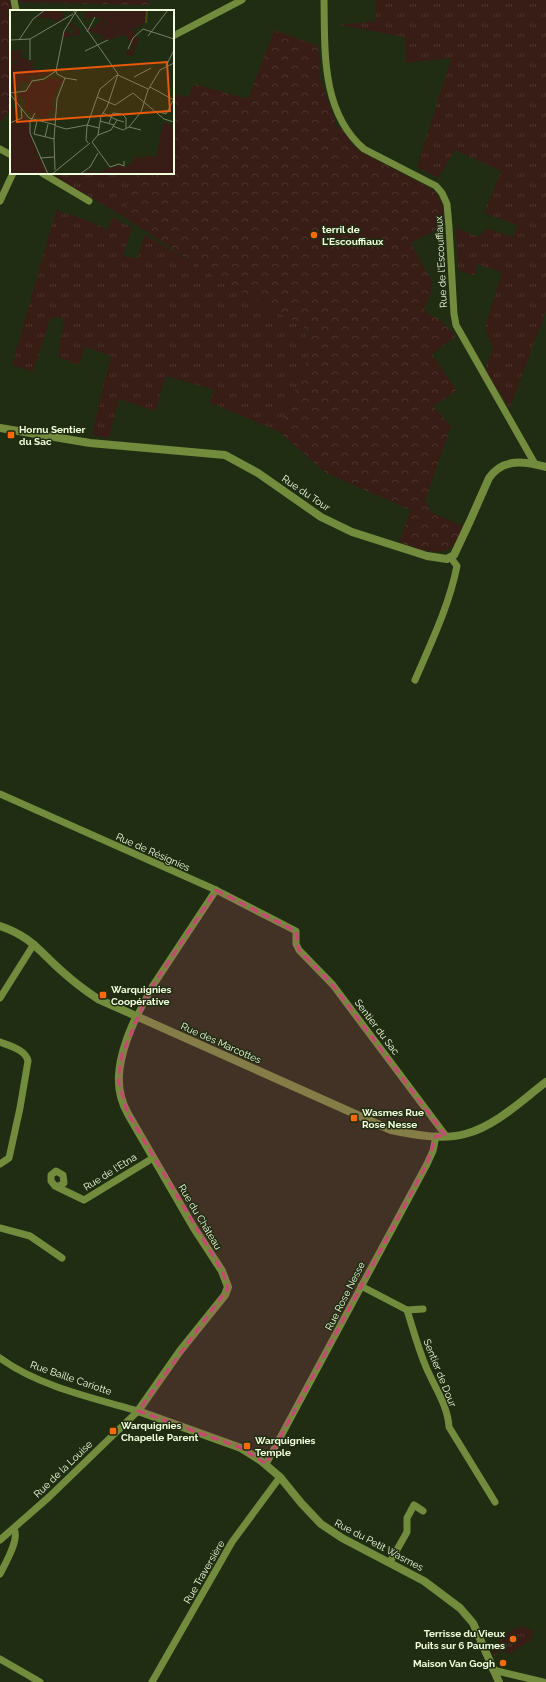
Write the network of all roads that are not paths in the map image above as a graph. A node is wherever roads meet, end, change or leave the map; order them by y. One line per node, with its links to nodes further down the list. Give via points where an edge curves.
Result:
1 (14, 0): 4 (street)
2 (242, 0): 5 (street)
3 (324, 0): 13 (street, Rue de l'Escouffiaux, via 328,86 337,113 345,128 364,149 436,186 442,193 447,204 456,326)
4 (16, 10)
5 (174, 35)
6 (0, 149): 7 (street)
7 (10, 154)
8 (13, 174): 11 (street)
9 (44, 174): 10 (street)
10 (89, 200)
11 (0, 202)
12 (0, 428): 15 (street, Rue du Tour, via 90,443 225,455 258,473 321,517 352,532 427,556)
13 (535, 464): 14 (street); 15 (street, via 510,462 492,473)
14 (546, 467)
15 (451, 558): 16 (street, via 457,566 449,594)
16 (415, 680)
17 (0, 794): 18 (street, Rue de Résignies)
18 (216, 890): 20 (street, Rue de Résignies); 23 (street, via 152,987)
19 (0, 926): 21 (street, Rue des Marcottes)
20 (296, 931): 27 (street, Sentier du Sac, via 296,944 299,950 333,985)
21 (34, 944): 22 (street); 23 (street, Rue des Marcottes, via 86,991)
22 (0, 998)
23 (137, 1016): 26 (street, Rue des Marcottes, via 391,1130); 28 (street, Rue du Château, via 120,1061 118,1085 125,1110)
24 (0, 1042): 29 (street, via 24,1053 28,1061 9,1158)
25 (546, 1082): 27 (street, Rue des Marcottes, via 489,1124 465,1134)
26 (436, 1136): 27 (street, Rue des Marcottes); 33 (street, Rue Rose Nesse, via 433,1151)
27 (446, 1136)
28 (153, 1158): 30 (street, Rue de l'Etna, via 84,1200); 37 (street, Rue du Château, via 222,1271 228,1288 224,1297 173,1360)
29 (0, 1164)
30 (55, 1186)
31 (0, 1228): 32 (street, via 30,1236)
32 (62, 1258)
33 (361, 1286): 35 (street); 38 (street, Rue Rose Nesse)
34 (423, 1309): 35 (street)
35 (407, 1310): 40 (street, Sentier de Dour, via 422,1358 441,1398 449,1428)
36 (0, 1358): 37 (street, Rue Baille Cariotte, via 32,1378)
37 (138, 1411): 38 (street, Rue du Petit Wasmes, via 241,1448); 42 (street, Rue de la Louise)
38 (266, 1464): 39 (street, Rue du Petit Wasmes)
39 (280, 1477): 44 (street, Rue du Petit Wasmes, via 321,1524 342,1538); 49 (street, Rue Traversière, via 232,1542)
40 (495, 1502)
41 (423, 1511): 44 (street, via 415,1502 407,1518 407,1532)
42 (14, 1529): 43 (street, Rue de la Louise); 45 (street, via 14,1544)
43 (0, 1540)
44 (390, 1562): 47 (street, Rue du Petit Wasmes, via 424,1581 460,1608 473,1623)
45 (0, 1574)
46 (0, 1659): 48 (street)
47 (493, 1670): 50 (street, Rue du Petit Wasmes); 51 (street)
48 (40, 1682)
49 (152, 1682)
50 (499, 1682)
51 (543, 1682)

